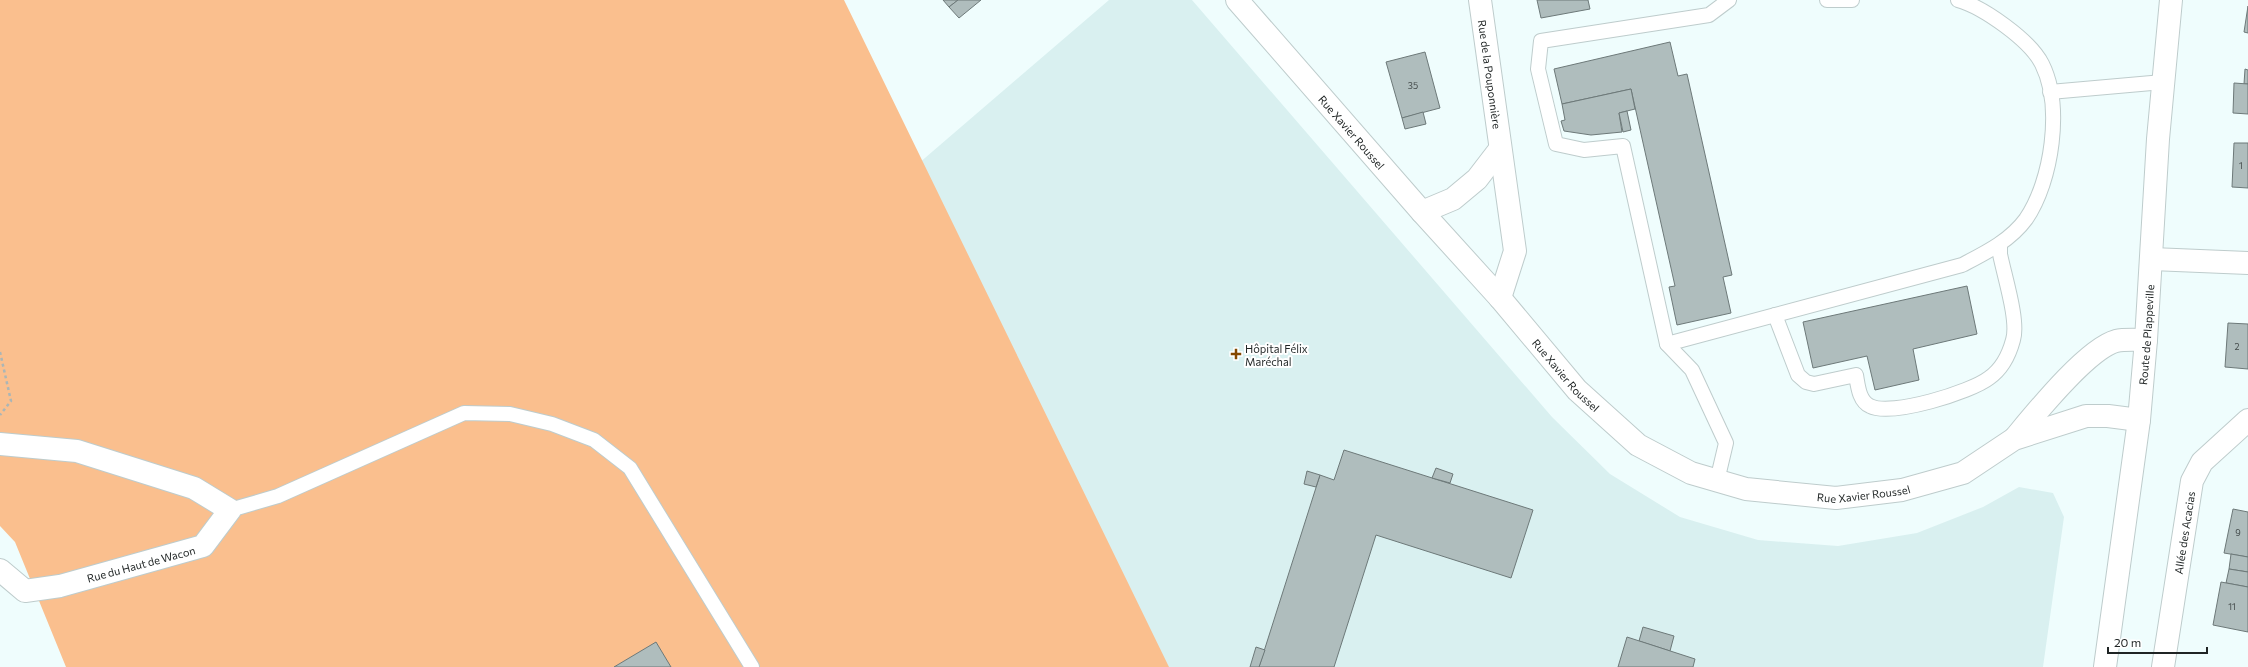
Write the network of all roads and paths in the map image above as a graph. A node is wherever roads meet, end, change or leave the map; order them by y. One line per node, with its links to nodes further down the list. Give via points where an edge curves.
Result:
1 (1237, 0): 11 (street, Rue Xavier Roussel)
2 (1480, 0): 10 (street, Rue de la Pouponnière)
3 (1729, 0): 18 (lane, via 1709,15 1541,41 1538,69 1556,144 1584,150 1623,146)
4 (1827, 0): 5 (lane)
5 (1852, 0)
6 (1958, 0): 9 (lane, via 1991,17 2022,40 2042,63)
7 (2171, 0): 8 (street, Route de Plappeville)
8 (2162, 82): 9 (lane); 13 (street, Route de Plappeville)
9 (2050, 92): 12 (lane, via 2053,129 2049,160 2040,191 2026,219)
10 (1500, 149): 11 (street, via 1477,178 1452,199); 15 (street, Rue de la Pouponnière, via 1515,251)
11 (1422, 212): 15 (street, Rue Xavier Roussel)
12 (2000, 244): 16 (lane, via 1962,265); 16 (lane, via 2014,318 2014,338 2010,352 1989,378 1975,386 1925,403 1895,409 1870,407 1862,400 1856,375 1814,384 1806,382 1798,374)
13 (2152, 259): 14 (street); 17 (street, Route de Plappeville)
14 (2248, 263)
15 (1500, 298): 25 (street, Rue Xavier Roussel, via 1577,390 1638,445 1691,474)
16 (1775, 315): 18 (lane)
17 (2146, 340): 21 (street, Route de Plappeville); 23 (street, Rue Xavier Roussel, via 2116,342 2100,349 2054,391)
18 (1667, 344): 25 (lane, via 1692,370 1726,443)
19 (0, 352): 20 (path, via 11,401)
20 (0, 415)
21 (2139, 420): 23 (street, Rue Xavier Roussel, via 2086,416); 29 (street, Route de Plappeville)
22 (2248, 420): 30 (street, Allée des Acacias, via 2202,462 2192,481)
23 (2014, 439): 25 (street, Rue Xavier Roussel, via 1963,473 1902,490 1836,498 1746,489)
24 (0, 444): 26 (street, via 77,452 194,488)
25 (1717, 481)
26 (230, 510): 27 (street, Rue du Haut de Wacon, via 203,546 60,586 25,592); 28 (lane, via 278,496 464,413 510,414 552,424 594,440 630,468)
27 (0, 570)
28 (752, 667)
29 (2105, 667)
30 (2163, 667)

